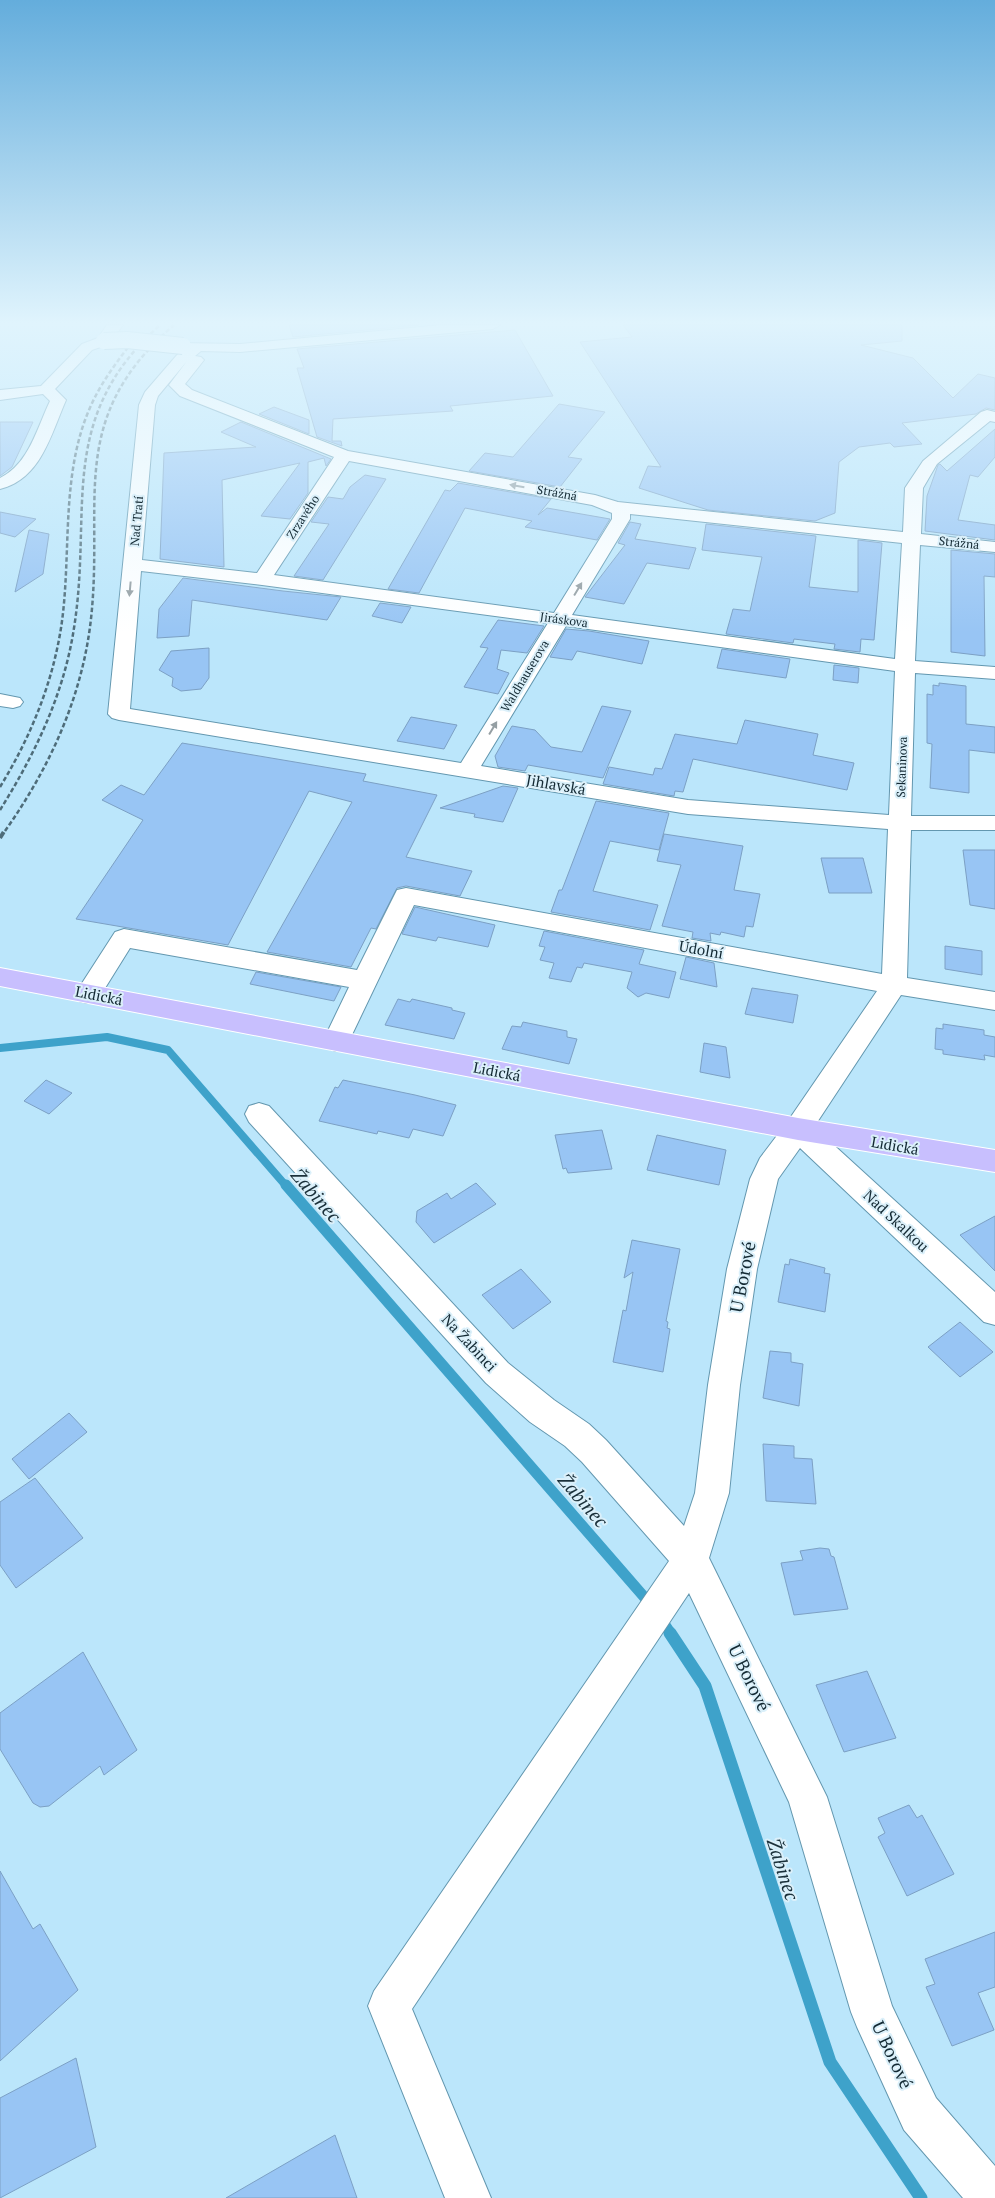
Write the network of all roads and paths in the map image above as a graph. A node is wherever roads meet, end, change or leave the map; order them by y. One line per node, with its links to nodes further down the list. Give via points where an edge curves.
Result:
1 (46, 428): 6 (street, via 32,460 23,471)
2 (145, 428): 10 (street, Nad Tratí)
3 (275, 428): 5 (street, Strážná)
4 (972, 428): 8 (street, Sekaninova, via 932,460 914,488)
5 (344, 455): 7 (street, Strážná, one-way to 5); 11 (street, Zrzavého)
6 (0, 484)
7 (616, 506): 8 (street, Strážná); 12 (street, Waldhauserova, one-way to 7, via 621,519 621,512)
8 (912, 538): 9 (street, Strážná); 13 (street, Sekaninova)
9 (995, 547)
10 (132, 565): 11 (street, Jiráskova); 15 (street, Nad Tratí, one-way to 15)
11 (262, 579): 12 (street, Jiráskova)
12 (560, 620): 13 (street, Jiráskova); 16 (street, Waldhauserova, one-way to 12)
13 (905, 666): 14 (street, Jiráskova); 17 (street, Sekaninova)
14 (995, 673)
15 (119, 714): 16 (street, Jihlavská)
16 (468, 770): 17 (street, Jihlavská, via 688,807)
17 (900, 823): 18 (street, Jihlavská); 21 (street, Sekaninova)
18 (995, 823)
19 (0, 977): 22 (main road, Lidická)
20 (366, 981): 21 (street, Údolní, via 406,896); 22 (street, via 124,938); 24 (street)
21 (894, 985): 23 (street, Údolní); 26 (street)
22 (88, 994): 24 (main road, Lidická)
23 (995, 1001)
24 (336, 1042): 26 (main road, Lidická)
25 (259, 1114): 29 (street, Na Žabinci, via 497,1373 594,1451)
26 (798, 1128): 27 (main road, Lidická); 28 (street, Nad Skalkou); 29 (street, U Borové, via 764,1179 742,1269 712,1493)
27 (995, 1161)
28 (995, 1312)
29 (691, 1559): 30 (street, via 389,2006); 31 (street, U Borové, via 807,1797 872,2012 920,2114)
30 (468, 2198)
31 (993, 2198)

